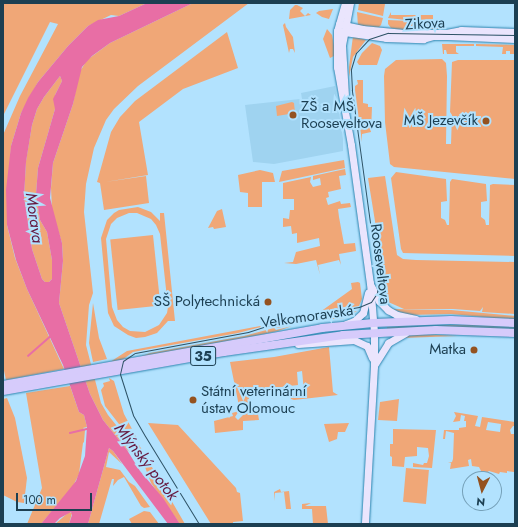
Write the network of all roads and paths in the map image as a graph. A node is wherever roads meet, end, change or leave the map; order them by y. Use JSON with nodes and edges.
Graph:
{"nodes":[{"id":1,"x":345,"y":3,"type":"edge"},
{"id":2,"x":350,"y":3,"type":"edge"},
{"id":3,"x":341,"y":29,"type":"junction"},
{"id":4,"x":515,"y":32,"type":"edge"},
{"id":5,"x":515,"y":39,"type":"edge"},
{"id":6,"x":370,"y":283,"type":"junction"},
{"id":7,"x":424,"y":321,"type":"junction"},
{"id":8,"x":374,"y":323,"type":"junction"},
{"id":9,"x":515,"y":323,"type":"edge"},
{"id":10,"x":336,"y":326,"type":"junction"},
{"id":11,"x":412,"y":331,"type":"junction"},
{"id":12,"x":374,"y":332,"type":"junction"},
{"id":13,"x":515,"y":333,"type":"edge"},
{"id":14,"x":278,"y":344,"type":"junction"},
{"id":15,"x":374,"y":366,"type":"junction"},
{"id":16,"x":107,"y":369,"type":"junction"},
{"id":17,"x":6,"y":387,"type":"edge"},
{"id":18,"x":365,"y":524,"type":"edge"}],
"edges":[{"from":1,"to":3,"type":"street"},
{"from":2,"to":3,"type":"street"},
{"from":3,"to":4,"type":"street","name":"Zikova"},
{"from":3,"to":5,"type":"street","name":"Zikova"},
{"from":3,"to":6,"type":"street","name":"Rooseveltova"},
{"from":6,"to":7,"type":"street"},
{"from":6,"to":8,"type":"street","name":"Rooseveltova"},
{"from":6,"to":10,"type":"street"},
{"from":7,"to":8,"type":"main road","name":"Velkomoravská","number":"35"},
{"from":7,"to":9,"type":"main road","name":"Velkomoravská","number":"35"},
{"from":8,"to":10,"type":"main road","name":"Velkomoravská","number":"35"},
{"from":8,"to":12,"type":"street","name":"Rooseveltova"},
{"from":10,"to":16,"type":"main road","name":"Velkomoravská","number":"35"},
{"from":11,"to":12,"type":"main road","name":"Velkomoravská","number":"35"},
{"from":11,"to":13,"type":"main road","name":"Velkomoravská","number":"35"},
{"from":11,"to":15,"type":"street"},
{"from":12,"to":14,"type":"main road","name":"Velkomoravská","number":"35"},
{"from":12,"to":15,"type":"street","name":"Rooseveltova"},
{"from":14,"to":15,"type":"street"},
{"from":14,"to":16,"type":"main road","name":"Velkomoravská","number":"35"},
{"from":15,"to":18,"type":"street","name":"Rooseveltova"},
{"from":16,"to":17,"type":"main road","number":"35"}]}
